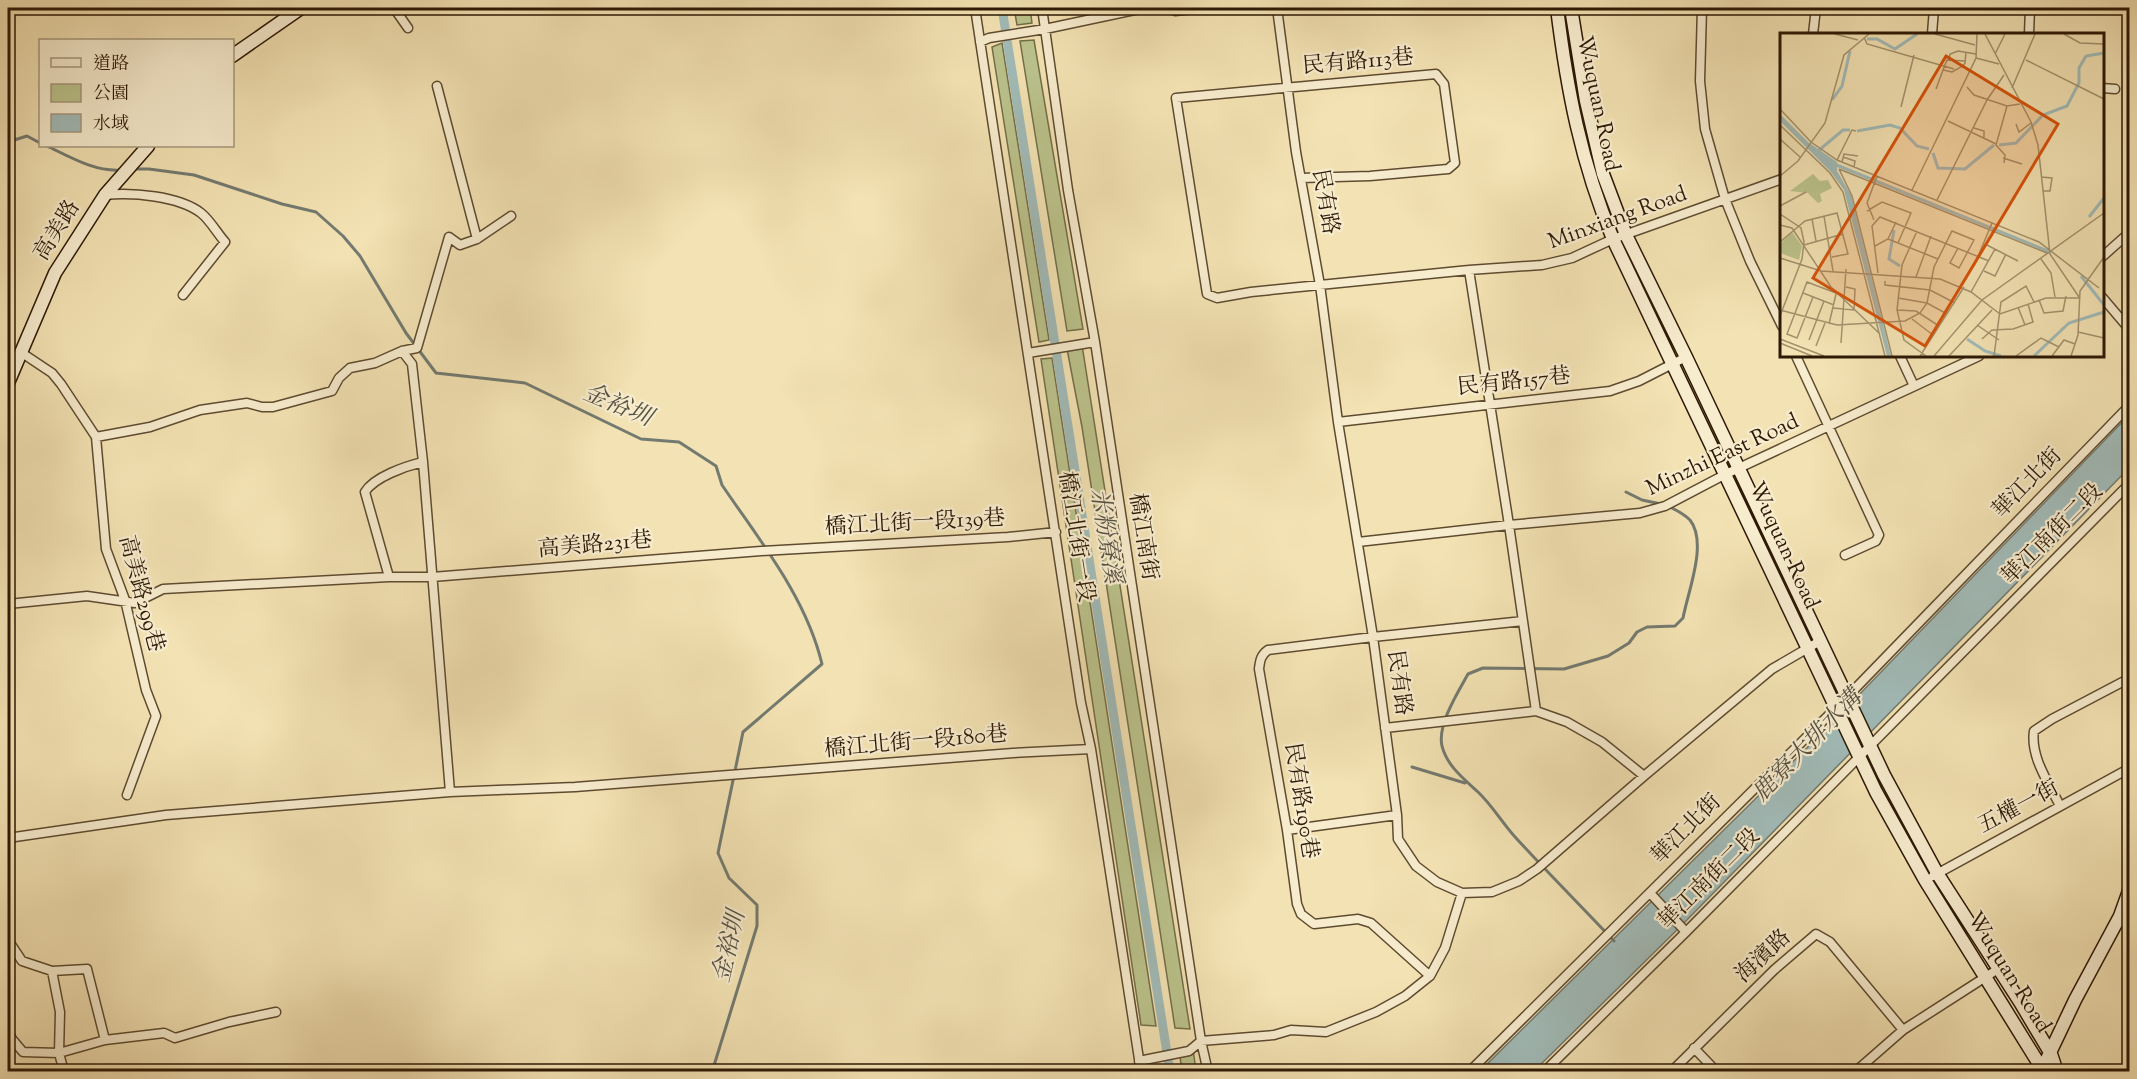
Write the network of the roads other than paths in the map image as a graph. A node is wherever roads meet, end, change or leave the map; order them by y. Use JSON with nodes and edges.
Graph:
{"nodes":[{"id":1,"x":301,"y":8,"type":"edge"},
{"id":2,"x":394,"y":8,"type":"edge"},
{"id":3,"x":975,"y":8,"type":"edge"},
{"id":4,"x":1042,"y":8,"type":"edge"},
{"id":5,"x":1144,"y":8,"type":"edge"},
{"id":6,"x":1168,"y":8,"type":"edge"},
{"id":7,"x":1202,"y":8,"type":"edge"},
{"id":8,"x":1277,"y":8,"type":"edge"},
{"id":9,"x":1557,"y":8,"type":"edge"},
{"id":10,"x":1571,"y":8,"type":"edge"},
{"id":11,"x":1702,"y":8,"type":"edge"},
{"id":12,"x":1816,"y":8,"type":"edge"},
{"id":13,"x":1934,"y":8,"type":"edge"},
{"id":14,"x":2031,"y":8,"type":"edge"},
{"id":15,"x":408,"y":28,"type":"dead end"},
{"id":16,"x":1045,"y":29,"type":"junction"},
{"id":17,"x":1814,"y":33,"type":"edge"},
{"id":18,"x":1932,"y":33,"type":"edge"},
{"id":19,"x":2029,"y":33,"type":"edge"},
{"id":20,"x":980,"y":42,"type":"junction"},
{"id":21,"x":234,"y":55,"type":"edge"},
{"id":22,"x":437,"y":86,"type":"dead end"},
{"id":23,"x":1289,"y":87,"type":"junction"},
{"id":24,"x":2104,"y":88,"type":"edge"},
{"id":25,"x":2115,"y":89,"type":"dead end"},
{"id":26,"x":147,"y":147,"type":"edge"},
{"id":27,"x":1301,"y":178,"type":"junction"},
{"id":28,"x":1780,"y":180,"type":"edge"},
{"id":29,"x":105,"y":195,"type":"junction"},
{"id":30,"x":1725,"y":199,"type":"junction"},
{"id":31,"x":511,"y":216,"type":"dead end"},
{"id":32,"x":2130,"y":232,"type":"edge"},
{"id":33,"x":1620,"y":237,"type":"junction"},
{"id":34,"x":477,"y":239,"type":"junction"},
{"id":35,"x":2104,"y":256,"type":"edge"},
{"id":36,"x":1469,"y":270,"type":"junction"},
{"id":37,"x":1320,"y":285,"type":"junction"},
{"id":38,"x":183,"y":295,"type":"dead end"},
{"id":39,"x":2104,"y":298,"type":"edge"},
{"id":40,"x":1780,"y":322,"type":"edge"},
{"id":41,"x":2130,"y":330,"type":"edge"},
{"id":42,"x":1095,"y":342,"type":"junction"},
{"id":43,"x":402,"y":351,"type":"junction"},
{"id":44,"x":1028,"y":352,"type":"junction"},
{"id":45,"x":22,"y":353,"type":"junction"},
{"id":46,"x":1686,"y":357,"type":"junction"},
{"id":47,"x":1796,"y":357,"type":"edge"},
{"id":48,"x":1900,"y":357,"type":"edge"},
{"id":49,"x":1977,"y":357,"type":"edge"},
{"id":50,"x":1672,"y":365,"type":"junction"},
{"id":51,"x":8,"y":383,"type":"edge"},
{"id":52,"x":1914,"y":386,"type":"junction"},
{"id":53,"x":1490,"y":404,"type":"junction"},
{"id":54,"x":2130,"y":405,"type":"edge"},
{"id":55,"x":1338,"y":422,"type":"junction"},
{"id":56,"x":1829,"y":425,"type":"junction"},
{"id":57,"x":96,"y":437,"type":"junction"},
{"id":58,"x":423,"y":462,"type":"junction"},
{"id":59,"x":1739,"y":468,"type":"junction"},
{"id":60,"x":1726,"y":474,"type":"junction"},
{"id":61,"x":2130,"y":483,"type":"edge"},
{"id":62,"x":1509,"y":525,"type":"junction"},
{"id":63,"x":1056,"y":532,"type":"junction"},
{"id":64,"x":1358,"y":542,"type":"junction"},
{"id":65,"x":761,"y":551,"type":"joint"},
{"id":66,"x":1845,"y":555,"type":"dead end"},
{"id":67,"x":389,"y":577,"type":"junction"},
{"id":68,"x":432,"y":577,"type":"junction"},
{"id":69,"x":125,"y":600,"type":"junction"},
{"id":70,"x":8,"y":604,"type":"edge"},
{"id":71,"x":1523,"y":621,"type":"junction"},
{"id":72,"x":1373,"y":637,"type":"junction"},
{"id":73,"x":1820,"y":641,"type":"junction"},
{"id":74,"x":1808,"y":649,"type":"junction"},
{"id":75,"x":2130,"y":678,"type":"edge"},
{"id":76,"x":1848,"y":700,"type":"junction"},
{"id":77,"x":1836,"y":710,"type":"junction"},
{"id":78,"x":1536,"y":711,"type":"junction"},
{"id":79,"x":1385,"y":728,"type":"junction"},
{"id":80,"x":1868,"y":742,"type":"junction"},
{"id":81,"x":1091,"y":749,"type":"junction"},
{"id":82,"x":1857,"y":753,"type":"junction"},
{"id":83,"x":2130,"y":768,"type":"edge"},
{"id":84,"x":1644,"y":776,"type":"junction"},
{"id":85,"x":450,"y":792,"type":"junction"},
{"id":86,"x":127,"y":795,"type":"dead end"},
{"id":87,"x":2060,"y":806,"type":"junction"},
{"id":88,"x":1397,"y":815,"type":"junction"},
{"id":89,"x":1287,"y":830,"type":"junction"},
{"id":90,"x":8,"y":838,"type":"edge"},
{"id":91,"x":1937,"y":873,"type":"junction"},
{"id":92,"x":1925,"y":880,"type":"junction"},
{"id":93,"x":2130,"y":888,"type":"edge"},
{"id":94,"x":1462,"y":893,"type":"junction"},
{"id":95,"x":1652,"y":895,"type":"junction"},
{"id":96,"x":1684,"y":930,"type":"junction"},
{"id":97,"x":8,"y":940,"type":"edge"},
{"id":98,"x":1998,"y":969,"type":"junction"},
{"id":99,"x":52,"y":971,"type":"junction"},
{"id":100,"x":1430,"y":976,"type":"junction"},
{"id":101,"x":1985,"y":977,"type":"junction"},
{"id":102,"x":276,"y":1012,"type":"dead end"},
{"id":103,"x":1903,"y":1030,"type":"junction"},
{"id":104,"x":9,"y":1038,"type":"edge"},
{"id":105,"x":105,"y":1040,"type":"junction"},
{"id":106,"x":1201,"y":1041,"type":"junction"},
{"id":107,"x":1694,"y":1048,"type":"junction"},
{"id":108,"x":59,"y":1053,"type":"junction"},
{"id":109,"x":2050,"y":1054,"type":"junction"},
{"id":110,"x":1139,"y":1061,"type":"junction"},
{"id":111,"x":2042,"y":1070,"type":"edge"},
{"id":112,"x":64,"y":1071,"type":"edge"},
{"id":113,"x":1141,"y":1071,"type":"edge"},
{"id":114,"x":1208,"y":1071,"type":"edge"},
{"id":115,"x":1469,"y":1071,"type":"edge"},
{"id":116,"x":1544,"y":1071,"type":"edge"},
{"id":117,"x":1671,"y":1071,"type":"edge"},
{"id":118,"x":1717,"y":1071,"type":"edge"},
{"id":119,"x":1855,"y":1071,"type":"edge"},
{"id":120,"x":2057,"y":1071,"type":"edge"}],
"edges":[{"from":1,"to":21,"type":"street"},
{"from":2,"to":15,"type":"street"},
{"from":3,"to":20,"type":"street","name":"橋江北街一段"},
{"from":4,"to":16,"type":"street","name":"橋江南街"},
{"from":5,"to":16,"type":"street"},
{"from":6,"to":7,"type":"street"},
{"from":8,"to":23,"type":"street","name":"民有路"},
{"from":9,"to":33,"type":"street","name":"Wuquan Road"},
{"from":10,"to":33,"type":"street","name":"Wuquan Road"},
{"from":11,"to":30,"type":"street"},
{"from":12,"to":17,"type":"street"},
{"from":13,"to":18,"type":"street"},
{"from":14,"to":19,"type":"street"},
{"from":16,"to":20,"type":"street"},
{"from":16,"to":42,"type":"street","name":"橋江南街"},
{"from":20,"to":44,"type":"street","name":"橋江北街一段"},
{"from":22,"to":34,"type":"street"},
{"from":23,"to":27,"type":"street","name":"民有路"},
{"from":23,"to":27,"type":"street","name":"民有路113巷"},
{"from":23,"to":37,"type":"street","name":"Minxiang Road"},
{"from":24,"to":25,"type":"street"},
{"from":26,"to":29,"type":"street","name":"高美路"},
{"from":27,"to":37,"type":"street","name":"民有路"},
{"from":28,"to":30,"type":"street","name":"Minxiang Road"},
{"from":29,"to":38,"type":"street"},
{"from":29,"to":45,"type":"street","name":"高美路"},
{"from":30,"to":33,"type":"street","name":"Minxiang Road"},
{"from":30,"to":40,"type":"street"},
{"from":31,"to":34,"type":"street"},
{"from":32,"to":35,"type":"street"},
{"from":33,"to":36,"type":"street","name":"Minxiang Road"},
{"from":33,"to":46,"type":"street","name":"Wuquan Road"},
{"from":33,"to":50,"type":"street","name":"Wuquan Road"},
{"from":34,"to":43,"type":"street"},
{"from":36,"to":37,"type":"street","name":"Minxiang Road"},
{"from":36,"to":53,"type":"street"},
{"from":37,"to":55,"type":"street","name":"民有路"},
{"from":39,"to":41,"type":"street"},
{"from":42,"to":44,"type":"street"},
{"from":42,"to":106,"type":"street","name":"橋江南街"},
{"from":43,"to":57,"type":"street"},
{"from":43,"to":58,"type":"street"},
{"from":44,"to":63,"type":"street","name":"橋江北街一段"},
{"from":45,"to":51,"type":"street","name":"高美路"},
{"from":45,"to":57,"type":"street","name":"高美路299巷"},
{"from":46,"to":50,"type":"street","name":"民有路157巷"},
{"from":46,"to":59,"type":"street","name":"Wuquan Road"},
{"from":47,"to":56,"type":"street"},
{"from":48,"to":52,"type":"street"},
{"from":49,"to":52,"type":"street","name":"Minzhi East Road"},
{"from":50,"to":53,"type":"street","name":"民有路157巷"},
{"from":50,"to":60,"type":"street","name":"Wuquan Road"},
{"from":52,"to":56,"type":"street","name":"Minzhi East Road"},
{"from":53,"to":55,"type":"street","name":"民有路157巷"},
{"from":53,"to":62,"type":"street"},
{"from":54,"to":76,"type":"street","name":"華江北街"},
{"from":55,"to":64,"type":"street","name":"民有路"},
{"from":56,"to":59,"type":"street","name":"Minzhi East Road"},
{"from":56,"to":66,"type":"street"},
{"from":57,"to":69,"type":"street","name":"高美路299巷"},
{"from":58,"to":67,"type":"street"},
{"from":58,"to":68,"type":"street"},
{"from":59,"to":60,"type":"street","name":"Minzhi East Road"},
{"from":59,"to":73,"type":"street","name":"Wuquan Road"},
{"from":60,"to":62,"type":"street","name":"Minzhi East Road"},
{"from":60,"to":74,"type":"street","name":"Wuquan Road"},
{"from":61,"to":80,"type":"street","name":"華江南街二段"},
{"from":62,"to":64,"type":"street","name":"Minzhi East Road"},
{"from":62,"to":71,"type":"street"},
{"from":63,"to":65,"type":"street","name":"橋江北街一段139巷"},
{"from":63,"to":81,"type":"street","name":"橋江北街一段"},
{"from":64,"to":72,"type":"street","name":"民有路"},
{"from":65,"to":68,"type":"street","name":"高美路231巷"},
{"from":67,"to":68,"type":"street","name":"高美路231巷"},
{"from":67,"to":69,"type":"street","name":"高美路231巷"},
{"from":68,"to":85,"type":"street"},
{"from":69,"to":70,"type":"street","name":"高美路231巷"},
{"from":69,"to":86,"type":"street","name":"高美路299巷"},
{"from":71,"to":72,"type":"street"},
{"from":71,"to":78,"type":"street"},
{"from":72,"to":79,"type":"street","name":"民有路"},
{"from":72,"to":89,"type":"street","name":"民有路190巷"},
{"from":73,"to":74,"type":"street","name":"民有路"},
{"from":73,"to":76,"type":"street","name":"Wuquan Road"},
{"from":74,"to":77,"type":"street","name":"Wuquan Road"},
{"from":74,"to":84,"type":"street","name":"民有路"},
{"from":75,"to":87,"type":"street"},
{"from":76,"to":77,"type":"street","name":"華江北街"},
{"from":76,"to":80,"type":"street","name":"Wuquan Road"},
{"from":77,"to":82,"type":"street","name":"Wuquan Road"},
{"from":77,"to":95,"type":"street","name":"華江北街"},
{"from":78,"to":79,"type":"street"},
{"from":78,"to":84,"type":"street"},
{"from":79,"to":88,"type":"street","name":"民有路"},
{"from":80,"to":82,"type":"street","name":"華江南街二段"},
{"from":80,"to":91,"type":"street","name":"Wuquan Road"},
{"from":81,"to":85,"type":"street","name":"橋江北街一段180巷"},
{"from":81,"to":110,"type":"street","name":"橋江北街一段"},
{"from":82,"to":92,"type":"street","name":"Wuquan Road"},
{"from":82,"to":96,"type":"street","name":"華江南街二段"},
{"from":83,"to":87,"type":"street","name":"五權一街"},
{"from":84,"to":94,"type":"street","name":"民有路"},
{"from":85,"to":90,"type":"street","name":"橋江北街一段180巷"},
{"from":87,"to":91,"type":"street","name":"五權一街"},
{"from":88,"to":89,"type":"street"},
{"from":88,"to":94,"type":"street","name":"民有路"},
{"from":89,"to":100,"type":"street","name":"民有路190巷"},
{"from":91,"to":92,"type":"street","name":"五權一街"},
{"from":91,"to":98,"type":"street","name":"Wuquan Road"},
{"from":92,"to":101,"type":"street","name":"Wuquan Road"},
{"from":93,"to":109,"type":"street"},
{"from":94,"to":100,"type":"street"},
{"from":95,"to":96,"type":"street"},
{"from":95,"to":115,"type":"street","name":"華江北街"},
{"from":96,"to":116,"type":"street","name":"華江南街二段"},
{"from":97,"to":99,"type":"street"},
{"from":98,"to":101,"type":"street"},
{"from":98,"to":109,"type":"street","name":"Wuquan Road"},
{"from":99,"to":105,"type":"street"},
{"from":99,"to":108,"type":"street"},
{"from":100,"to":106,"type":"street"},
{"from":101,"to":103,"type":"street"},
{"from":101,"to":111,"type":"street","name":"Wuquan Road"},
{"from":102,"to":105,"type":"street"},
{"from":103,"to":107,"type":"street","name":"海濱路"},
{"from":103,"to":119,"type":"street"},
{"from":104,"to":108,"type":"street"},
{"from":105,"to":108,"type":"street"},
{"from":106,"to":110,"type":"street"},
{"from":106,"to":114,"type":"street","name":"橋江南街"},
{"from":107,"to":117,"type":"street","name":"海濱路"},
{"from":107,"to":118,"type":"street"},
{"from":108,"to":112,"type":"street"},
{"from":109,"to":111,"type":"street"},
{"from":109,"to":120,"type":"street","name":"Wuquan Road"},
{"from":110,"to":113,"type":"street","name":"橋江北街一段"}]}
